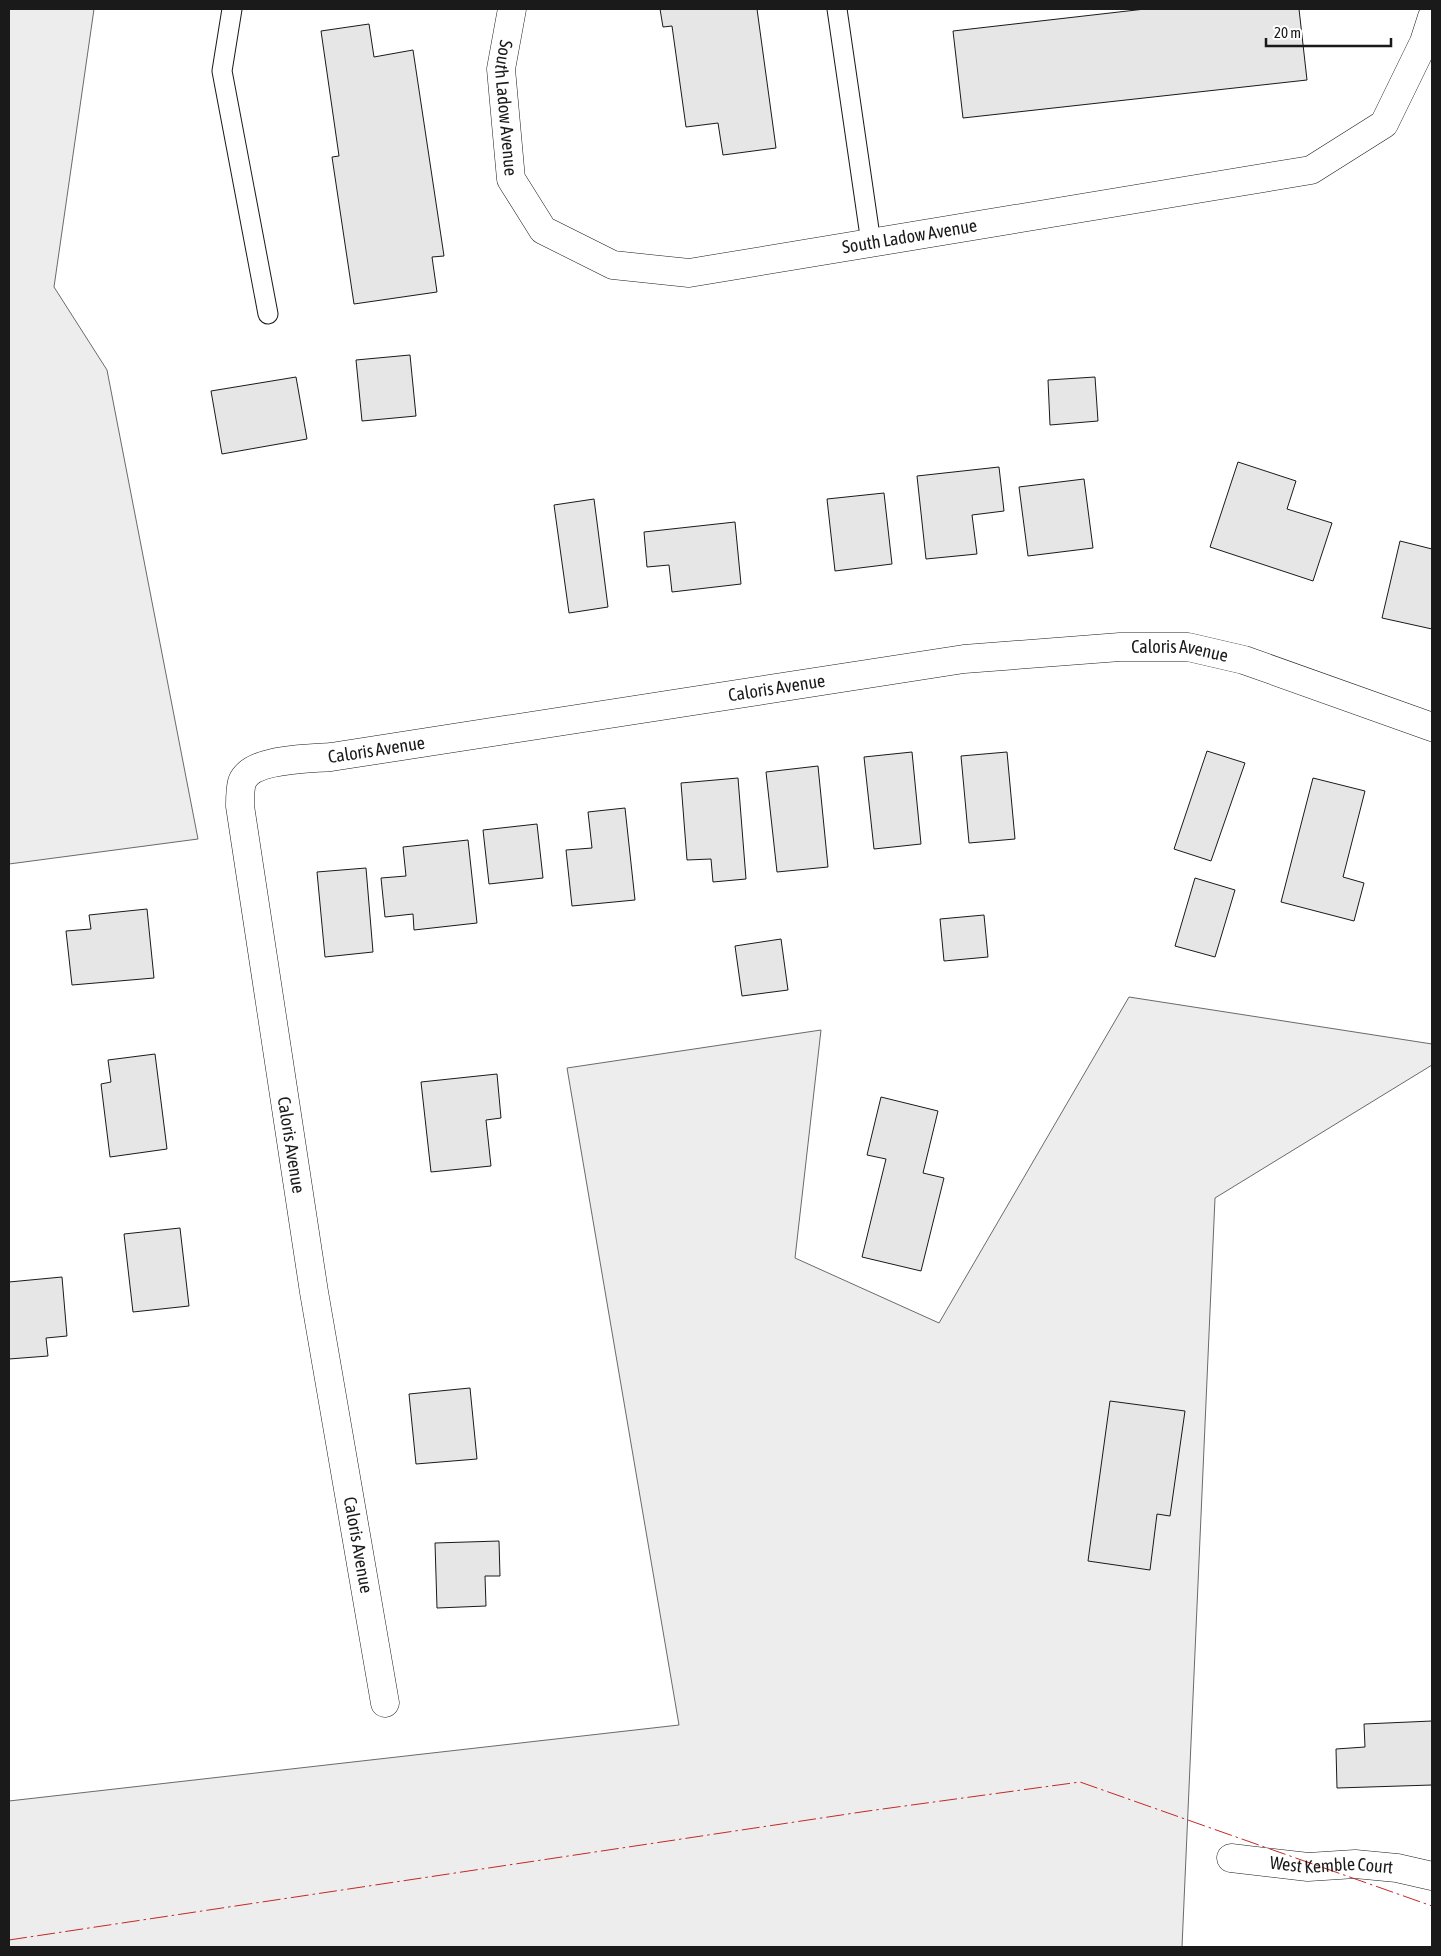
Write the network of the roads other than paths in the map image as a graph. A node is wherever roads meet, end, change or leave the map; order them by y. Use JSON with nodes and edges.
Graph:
{"nodes":[{"id":1,"x":232,"y":9,"type":"edge"},
{"id":2,"x":512,"y":9,"type":"edge"},
{"id":3,"x":838,"y":9,"type":"edge"},
{"id":4,"x":1432,"y":18,"type":"edge"},
{"id":5,"x":871,"y":243,"type":"junction"},
{"id":6,"x":268,"y":314,"type":"dead end"},
{"id":7,"x":1432,"y":727,"type":"edge"},
{"id":8,"x":385,"y":1703,"type":"dead end"},
{"id":9,"x":1231,"y":1858,"type":"dead end"},
{"id":10,"x":1432,"y":1876,"type":"edge"}],
"edges":[{"from":1,"to":6,"type":"lane"},
{"from":2,"to":5,"type":"street","name":"South Ladow Avenue"},
{"from":3,"to":5,"type":"lane"},
{"from":4,"to":5,"type":"street","name":"South Ladow Avenue"},
{"from":7,"to":8,"type":"street","name":"Caloris Avenue"},
{"from":9,"to":10,"type":"street","name":"West Kemble Court"}]}
